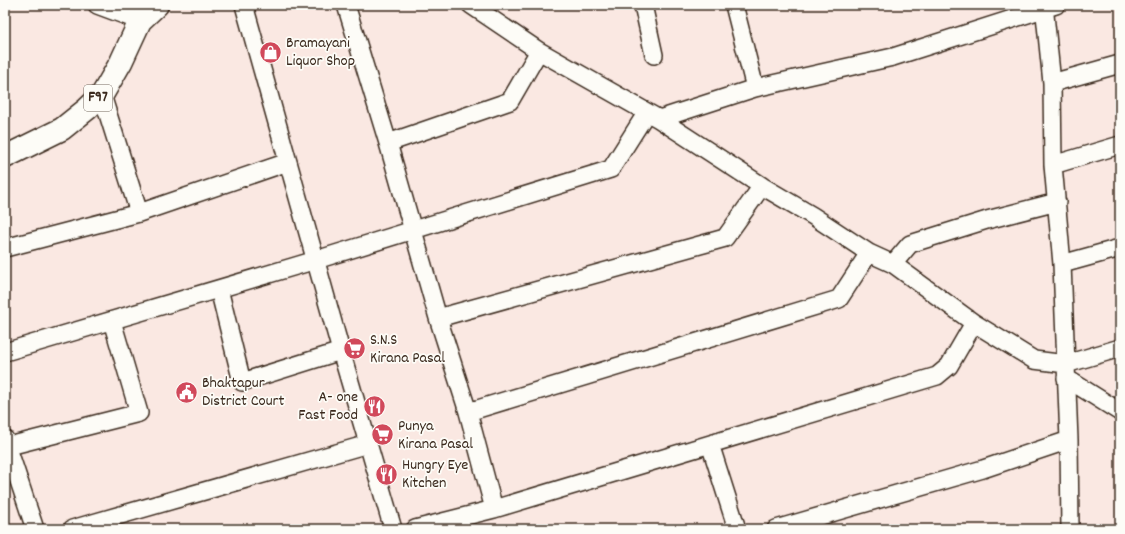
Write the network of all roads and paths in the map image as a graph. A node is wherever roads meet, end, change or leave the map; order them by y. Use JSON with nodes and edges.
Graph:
{"nodes":[{"id":1,"x":97,"y":5,"type":"edge"},
{"id":2,"x":157,"y":5,"type":"edge"},
{"id":3,"x":244,"y":5,"type":"edge"},
{"id":4,"x":346,"y":5,"type":"edge"},
{"id":5,"x":472,"y":5,"type":"edge"},
{"id":6,"x":643,"y":5,"type":"edge"},
{"id":7,"x":734,"y":5,"type":"edge"},
{"id":8,"x":1048,"y":6,"type":"edge"},
{"id":9,"x":140,"y":21,"type":"junction"},
{"id":10,"x":539,"y":51,"type":"junction"},
{"id":11,"x":654,"y":55,"type":"dead end"},
{"id":12,"x":1120,"y":64,"type":"edge"},
{"id":13,"x":1052,"y":83,"type":"junction"},
{"id":14,"x":755,"y":88,"type":"junction"},
{"id":15,"x":102,"y":95,"type":"junction"},
{"id":16,"x":653,"y":116,"type":"junction"},
{"id":17,"x":388,"y":143,"type":"junction"},
{"id":18,"x":1120,"y":145,"type":"edge"},
{"id":19,"x":5,"y":157,"type":"edge"},
{"id":20,"x":288,"y":162,"type":"junction"},
{"id":21,"x":1053,"y":165,"type":"junction"},
{"id":22,"x":762,"y":186,"type":"junction"},
{"id":23,"x":1057,"y":202,"type":"junction"},
{"id":24,"x":139,"y":213,"type":"junction"},
{"id":25,"x":414,"y":230,"type":"junction"},
{"id":26,"x":5,"y":248,"type":"edge"},
{"id":27,"x":1120,"y":248,"type":"edge"},
{"id":28,"x":869,"y":253,"type":"junction"},
{"id":29,"x":316,"y":260,"type":"junction"},
{"id":30,"x":893,"y":264,"type":"junction"},
{"id":31,"x":1062,"y":264,"type":"junction"},
{"id":32,"x":218,"y":289,"type":"junction"},
{"id":33,"x":438,"y":318,"type":"junction"},
{"id":34,"x":112,"y":320,"type":"junction"},
{"id":35,"x":974,"y":323,"type":"junction"},
{"id":36,"x":1120,"y":348,"type":"edge"},
{"id":37,"x":341,"y":351,"type":"junction"},
{"id":38,"x":5,"y":352,"type":"edge"},
{"id":39,"x":1066,"y":371,"type":"junction"},
{"id":40,"x":468,"y":412,"type":"junction"},
{"id":41,"x":1120,"y":412,"type":"edge"},
{"id":42,"x":1069,"y":440,"type":"junction"},
{"id":43,"x":6,"y":444,"type":"edge"},
{"id":44,"x":368,"y":444,"type":"junction"},
{"id":45,"x":710,"y":444,"type":"junction"},
{"id":46,"x":494,"y":509,"type":"junction"},
{"id":47,"x":35,"y":529,"type":"edge"},
{"id":48,"x":72,"y":529,"type":"edge"},
{"id":49,"x":393,"y":529,"type":"edge"},
{"id":50,"x":415,"y":529,"type":"edge"},
{"id":51,"x":737,"y":529,"type":"edge"},
{"id":52,"x":776,"y":529,"type":"edge"},
{"id":53,"x":1070,"y":529,"type":"edge"}],
"edges":[{"from":1,"to":9,"type":"street"},
{"from":2,"to":9,"type":"main road","number":"F97"},
{"from":3,"to":20,"type":"street"},
{"from":4,"to":17,"type":"street"},
{"from":5,"to":10,"type":"street"},
{"from":6,"to":11,"type":"street"},
{"from":7,"to":14,"type":"street"},
{"from":8,"to":13,"type":"street"},
{"from":8,"to":14,"type":"street"},
{"from":9,"to":15,"type":"main road","number":"F97"},
{"from":10,"to":16,"type":"street"},
{"from":10,"to":17,"type":"street"},
{"from":12,"to":13,"type":"street"},
{"from":13,"to":21,"type":"street"},
{"from":14,"to":16,"type":"street"},
{"from":15,"to":19,"type":"main road","number":"F97"},
{"from":15,"to":24,"type":"street"},
{"from":16,"to":22,"type":"street"},
{"from":16,"to":25,"type":"street"},
{"from":17,"to":25,"type":"street"},
{"from":18,"to":21,"type":"street"},
{"from":20,"to":24,"type":"street"},
{"from":20,"to":29,"type":"street"},
{"from":21,"to":23,"type":"street"},
{"from":22,"to":28,"type":"street"},
{"from":22,"to":33,"type":"street"},
{"from":23,"to":30,"type":"street"},
{"from":23,"to":31,"type":"street"},
{"from":24,"to":26,"type":"street"},
{"from":25,"to":29,"type":"street"},
{"from":25,"to":33,"type":"street"},
{"from":27,"to":31,"type":"street"},
{"from":28,"to":30,"type":"street"},
{"from":28,"to":40,"type":"street"},
{"from":29,"to":32,"type":"street"},
{"from":29,"to":37,"type":"street"},
{"from":30,"to":35,"type":"street"},
{"from":31,"to":39,"type":"street"},
{"from":32,"to":34,"type":"street"},
{"from":32,"to":37,"type":"street"},
{"from":33,"to":40,"type":"street"},
{"from":34,"to":38,"type":"street"},
{"from":34,"to":43,"type":"street"},
{"from":35,"to":39,"type":"street"},
{"from":35,"to":45,"type":"street"},
{"from":36,"to":39,"type":"street"},
{"from":37,"to":44,"type":"street"},
{"from":39,"to":41,"type":"street"},
{"from":39,"to":42,"type":"street"},
{"from":40,"to":46,"type":"street"},
{"from":42,"to":52,"type":"street"},
{"from":42,"to":53,"type":"street"},
{"from":43,"to":47,"type":"street"},
{"from":44,"to":48,"type":"street"},
{"from":44,"to":49,"type":"street"},
{"from":45,"to":46,"type":"street"},
{"from":45,"to":51,"type":"street"},
{"from":46,"to":50,"type":"street"}]}
